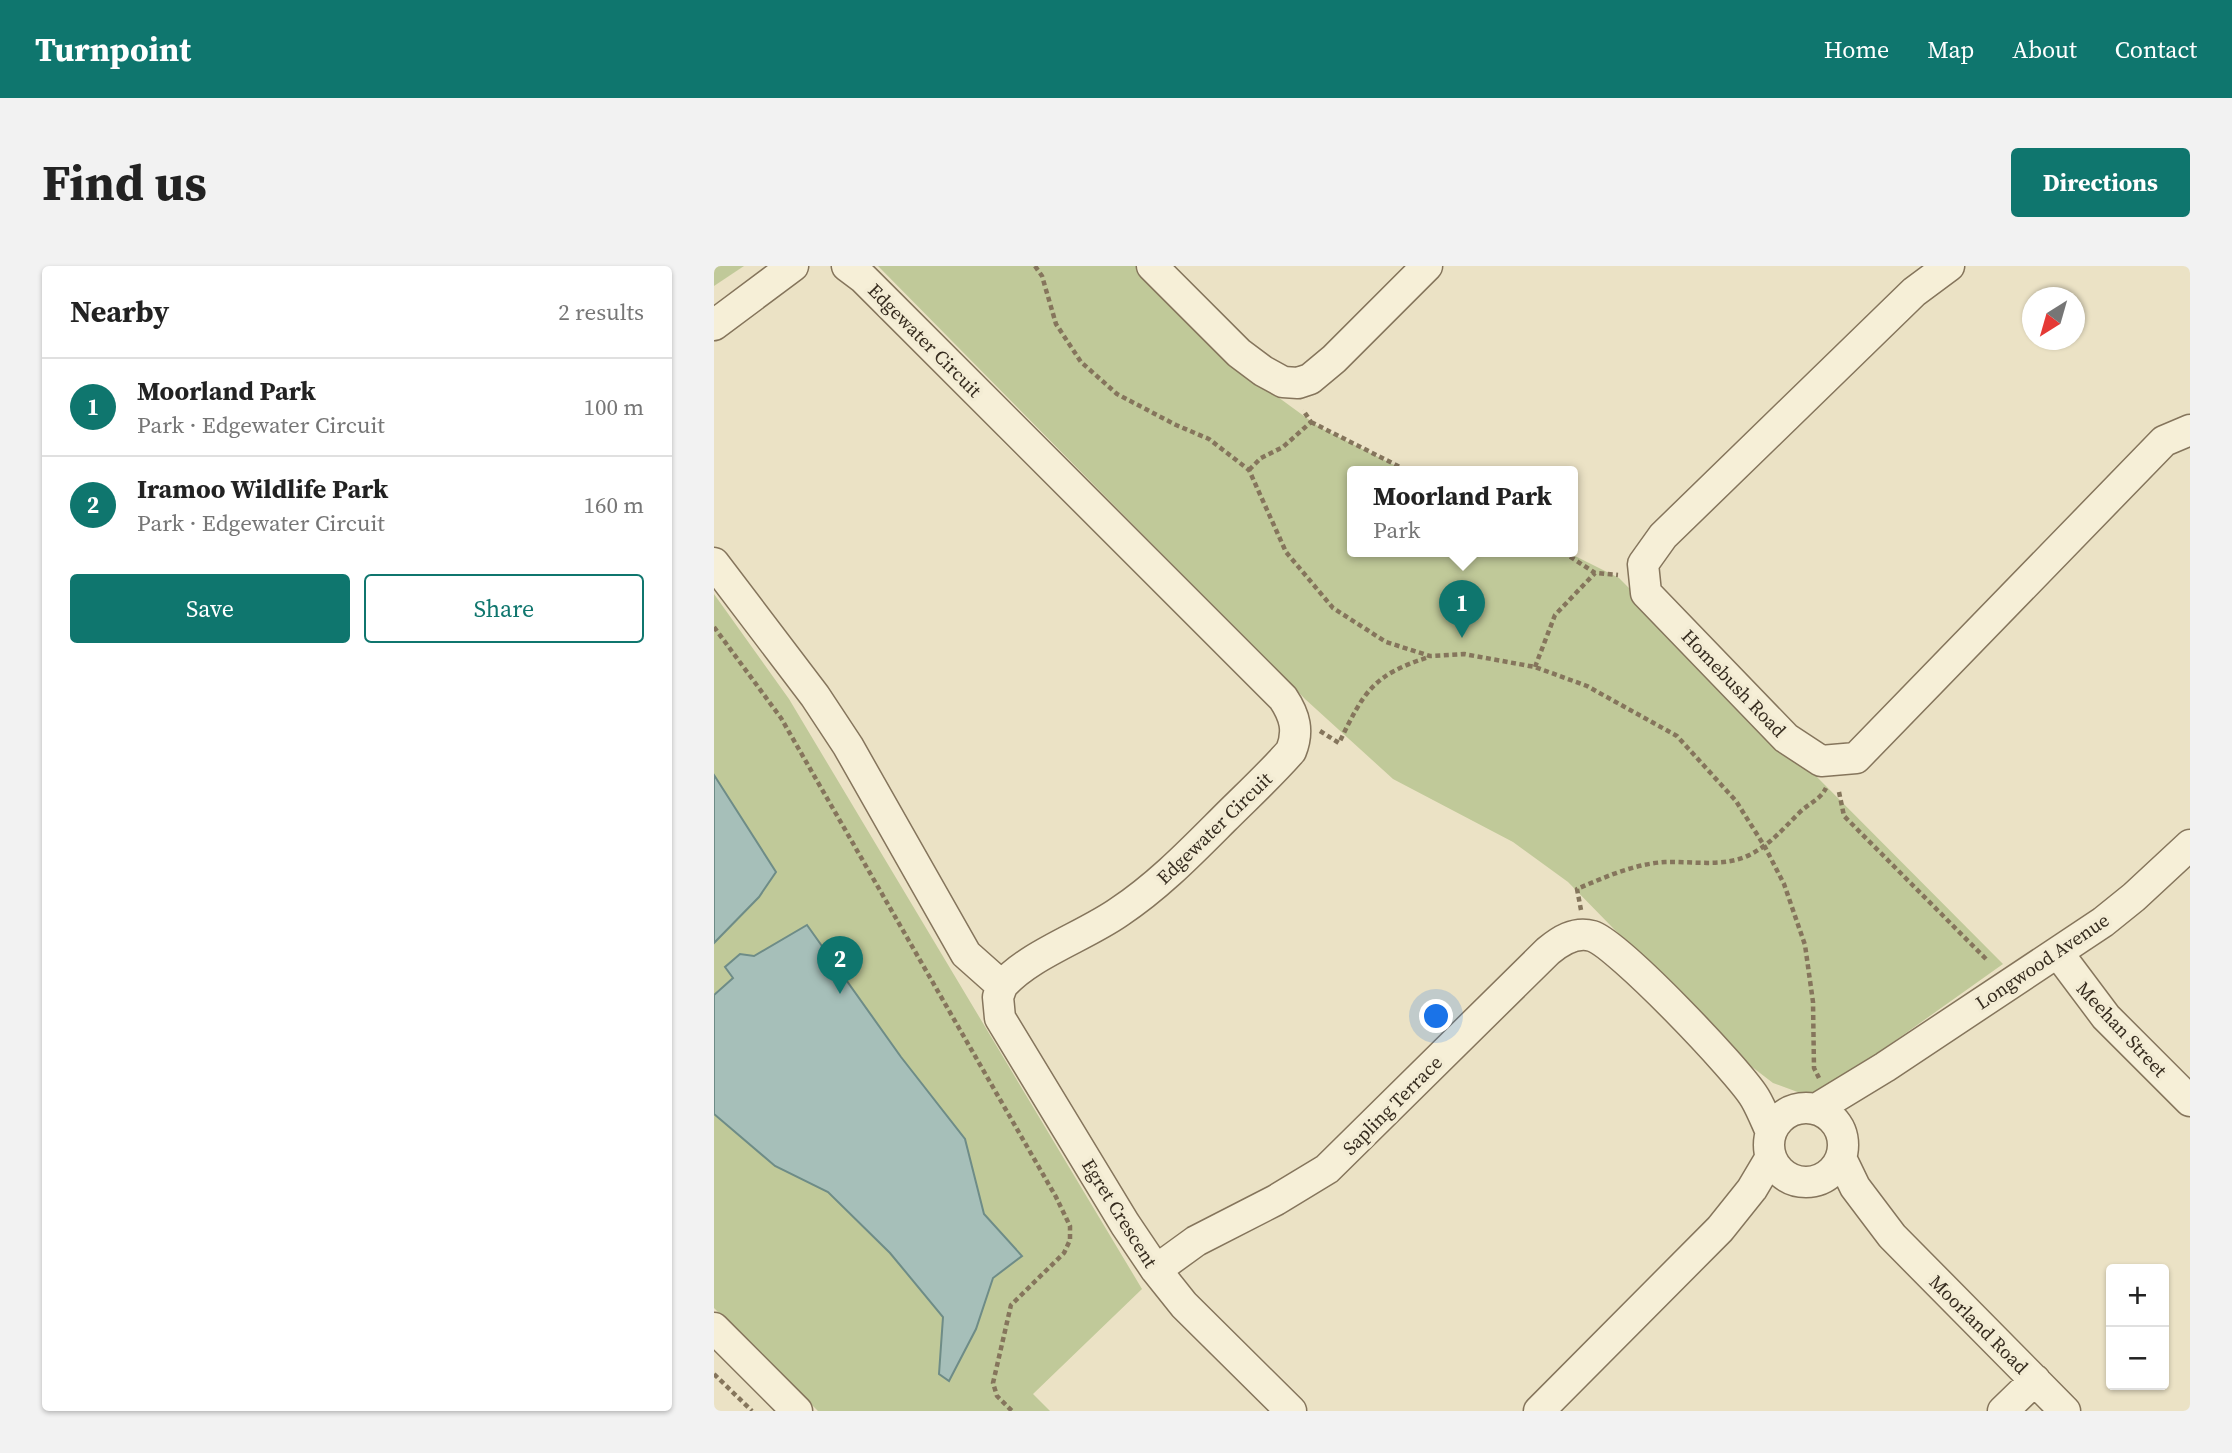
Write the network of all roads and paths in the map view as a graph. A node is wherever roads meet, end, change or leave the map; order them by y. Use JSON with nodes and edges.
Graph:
{"nodes":[{"id":1,"x":793,"y":266,"type":"edge"},
{"id":2,"x":847,"y":266,"type":"edge"},
{"id":3,"x":1035,"y":266,"type":"edge"},
{"id":4,"x":1152,"y":266,"type":"edge"},
{"id":5,"x":1427,"y":266,"type":"edge"},
{"id":6,"x":1932,"y":266,"type":"edge"},
{"id":7,"x":1949,"y":266,"type":"edge"},
{"id":8,"x":1914,"y":292,"type":"junction"},
{"id":9,"x":714,"y":325,"type":"edge"},
{"id":10,"x":1300,"y":407,"type":"dead end"},
{"id":11,"x":1311,"y":422,"type":"junction"},
{"id":12,"x":2190,"y":430,"type":"edge"},
{"id":13,"x":1397,"y":466,"type":"edge"},
{"id":14,"x":1249,"y":470,"type":"junction"},
{"id":15,"x":1571,"y":557,"type":"edge"},
{"id":16,"x":714,"y":563,"type":"edge"},
{"id":17,"x":1595,"y":573,"type":"junction"},
{"id":18,"x":1627,"y":576,"type":"dead end"},
{"id":19,"x":714,"y":627,"type":"edge"},
{"id":20,"x":1430,"y":656,"type":"junction"},
{"id":21,"x":1535,"y":667,"type":"junction"},
{"id":22,"x":1317,"y":729,"type":"dead end"},
{"id":23,"x":1842,"y":759,"type":"junction"},
{"id":24,"x":1839,"y":792,"type":"dead end"},
{"id":25,"x":2190,"y":845,"type":"edge"},
{"id":26,"x":1765,"y":846,"type":"junction"},
{"id":27,"x":1581,"y":914,"type":"dead end"},
{"id":28,"x":2058,"y":953,"type":"junction"},
{"id":29,"x":1986,"y":958,"type":"dead end"},
{"id":30,"x":1002,"y":986,"type":"junction"},
{"id":31,"x":1731,"y":1066,"type":"junction"},
{"id":32,"x":1885,"y":1067,"type":"junction"},
{"id":33,"x":2190,"y":1101,"type":"edge"},
{"id":34,"x":1817,"y":1105,"type":"junction"},
{"id":35,"x":1771,"y":1144,"type":"junction"},
{"id":36,"x":1841,"y":1145,"type":"junction"},
{"id":37,"x":1804,"y":1181,"type":"junction"},
{"id":38,"x":1720,"y":1229,"type":"junction"},
{"id":39,"x":1892,"y":1236,"type":"junction"},
{"id":40,"x":1156,"y":1270,"type":"junction"},
{"id":41,"x":714,"y":1328,"type":"edge"},
{"id":42,"x":714,"y":1374,"type":"edge"},
{"id":43,"x":2035,"y":1380,"type":"junction"},
{"id":44,"x":752,"y":1411,"type":"edge"},
{"id":45,"x":797,"y":1411,"type":"edge"},
{"id":46,"x":1012,"y":1411,"type":"edge"},
{"id":47,"x":1291,"y":1411,"type":"edge"},
{"id":48,"x":1539,"y":1411,"type":"edge"},
{"id":49,"x":2004,"y":1411,"type":"edge"},
{"id":50,"x":2065,"y":1411,"type":"edge"}],
"edges":[{"from":1,"to":9,"type":"street"},
{"from":2,"to":30,"type":"street","name":"Edgewater Circuit"},
{"from":3,"to":14,"type":"path"},
{"from":4,"to":5,"type":"street"},
{"from":6,"to":8,"type":"street","name":"Homebush Road"},
{"from":7,"to":8,"type":"street","name":"Homebush Road"},
{"from":8,"to":23,"type":"street","name":"Homebush Road"},
{"from":10,"to":11,"type":"path"},
{"from":11,"to":13,"type":"path"},
{"from":11,"to":14,"type":"path"},
{"from":12,"to":23,"type":"street"},
{"from":14,"to":20,"type":"path"},
{"from":15,"to":17,"type":"path"},
{"from":16,"to":30,"type":"street"},
{"from":17,"to":18,"type":"path"},
{"from":17,"to":21,"type":"path"},
{"from":19,"to":46,"type":"path"},
{"from":20,"to":21,"type":"path"},
{"from":20,"to":22,"type":"path"},
{"from":21,"to":26,"type":"path"},
{"from":23,"to":26,"type":"path"},
{"from":24,"to":29,"type":"path"},
{"from":25,"to":28,"type":"street","name":"Longwood Avenue"},
{"from":26,"to":27,"type":"path"},
{"from":26,"to":34,"type":"path"},
{"from":28,"to":32,"type":"street","name":"Longwood Avenue"},
{"from":28,"to":33,"type":"street","name":"Meehan Street"},
{"from":30,"to":40,"type":"street","name":"Egret Crescent"},
{"from":31,"to":34,"type":"street","name":"Sapling Terrace"},
{"from":31,"to":35,"type":"street","name":"Sapling Terrace"},
{"from":31,"to":40,"type":"street","name":"Sapling Terrace"},
{"from":32,"to":34,"type":"street","name":"Longwood Avenue"},
{"from":32,"to":36,"type":"street","name":"Longwood Avenue"},
{"from":34,"to":35,"type":"street"},
{"from":34,"to":36,"type":"street"},
{"from":35,"to":37,"type":"street"},
{"from":35,"to":38,"type":"street"},
{"from":36,"to":37,"type":"street"},
{"from":36,"to":39,"type":"street","name":"Moorland Road"},
{"from":37,"to":38,"type":"street"},
{"from":37,"to":39,"type":"street","name":"Moorland Road"},
{"from":38,"to":48,"type":"street"},
{"from":39,"to":43,"type":"street","name":"Moorland Road"},
{"from":40,"to":47,"type":"street","name":"Egret Crescent"},
{"from":41,"to":45,"type":"street"},
{"from":42,"to":44,"type":"path"},
{"from":43,"to":49,"type":"street"},
{"from":43,"to":50,"type":"street","name":"Moorland Road"}]}
